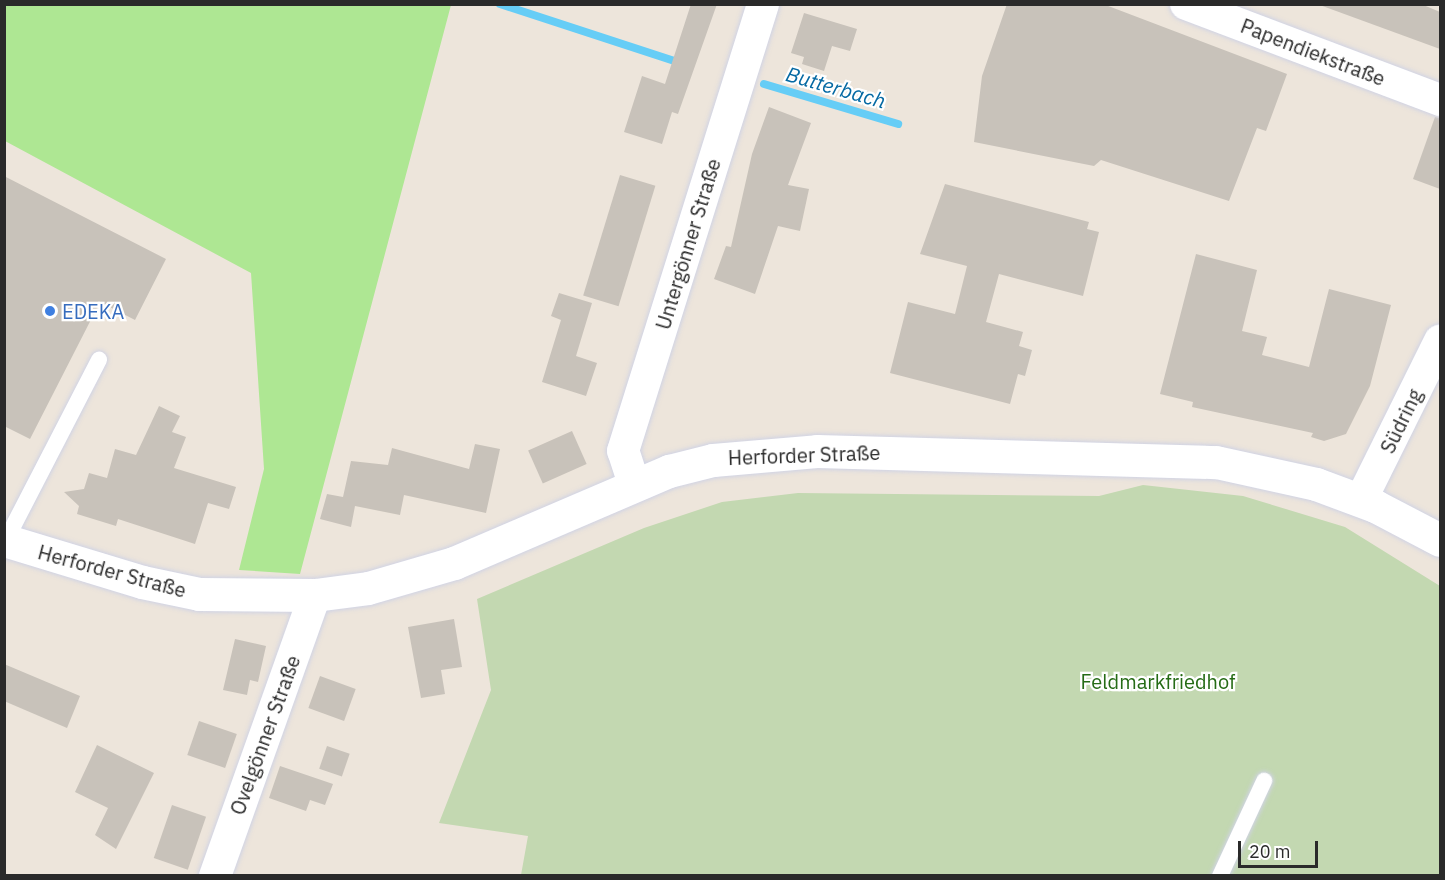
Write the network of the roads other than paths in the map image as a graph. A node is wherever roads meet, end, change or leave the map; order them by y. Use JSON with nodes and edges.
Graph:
{"nodes":[{"id":1,"x":763,"y":4,"type":"edge"},
{"id":2,"x":1186,"y":4,"type":"edge"},
{"id":3,"x":1440,"y":100,"type":"edge"},
{"id":4,"x":1440,"y":341,"type":"edge"},
{"id":5,"x":99,"y":360,"type":"dead end"},
{"id":6,"x":634,"y":484,"type":"junction"},
{"id":7,"x":1361,"y":500,"type":"junction"},
{"id":8,"x":5,"y":540,"type":"edge"},
{"id":9,"x":1440,"y":540,"type":"edge"},
{"id":10,"x":315,"y":595,"type":"junction"},
{"id":11,"x":1264,"y":781,"type":"dead end"},
{"id":12,"x":215,"y":876,"type":"edge"},
{"id":13,"x":1220,"y":876,"type":"edge"}],
"edges":[{"from":1,"to":6,"type":"street","name":"Untergönner Straße"},
{"from":2,"to":3,"type":"street","name":"Papendiekstraße"},
{"from":4,"to":7,"type":"street","name":"Südring"},
{"from":5,"to":8,"type":"lane"},
{"from":6,"to":7,"type":"main road","name":"Herforder Straße"},
{"from":6,"to":10,"type":"main road","name":"Herforder Straße"},
{"from":7,"to":9,"type":"main road","name":"Herforder Straße"},
{"from":8,"to":10,"type":"main road","name":"Herforder Straße"},
{"from":10,"to":12,"type":"street","name":"Ovelgönner Straße"},
{"from":11,"to":13,"type":"lane"}]}
